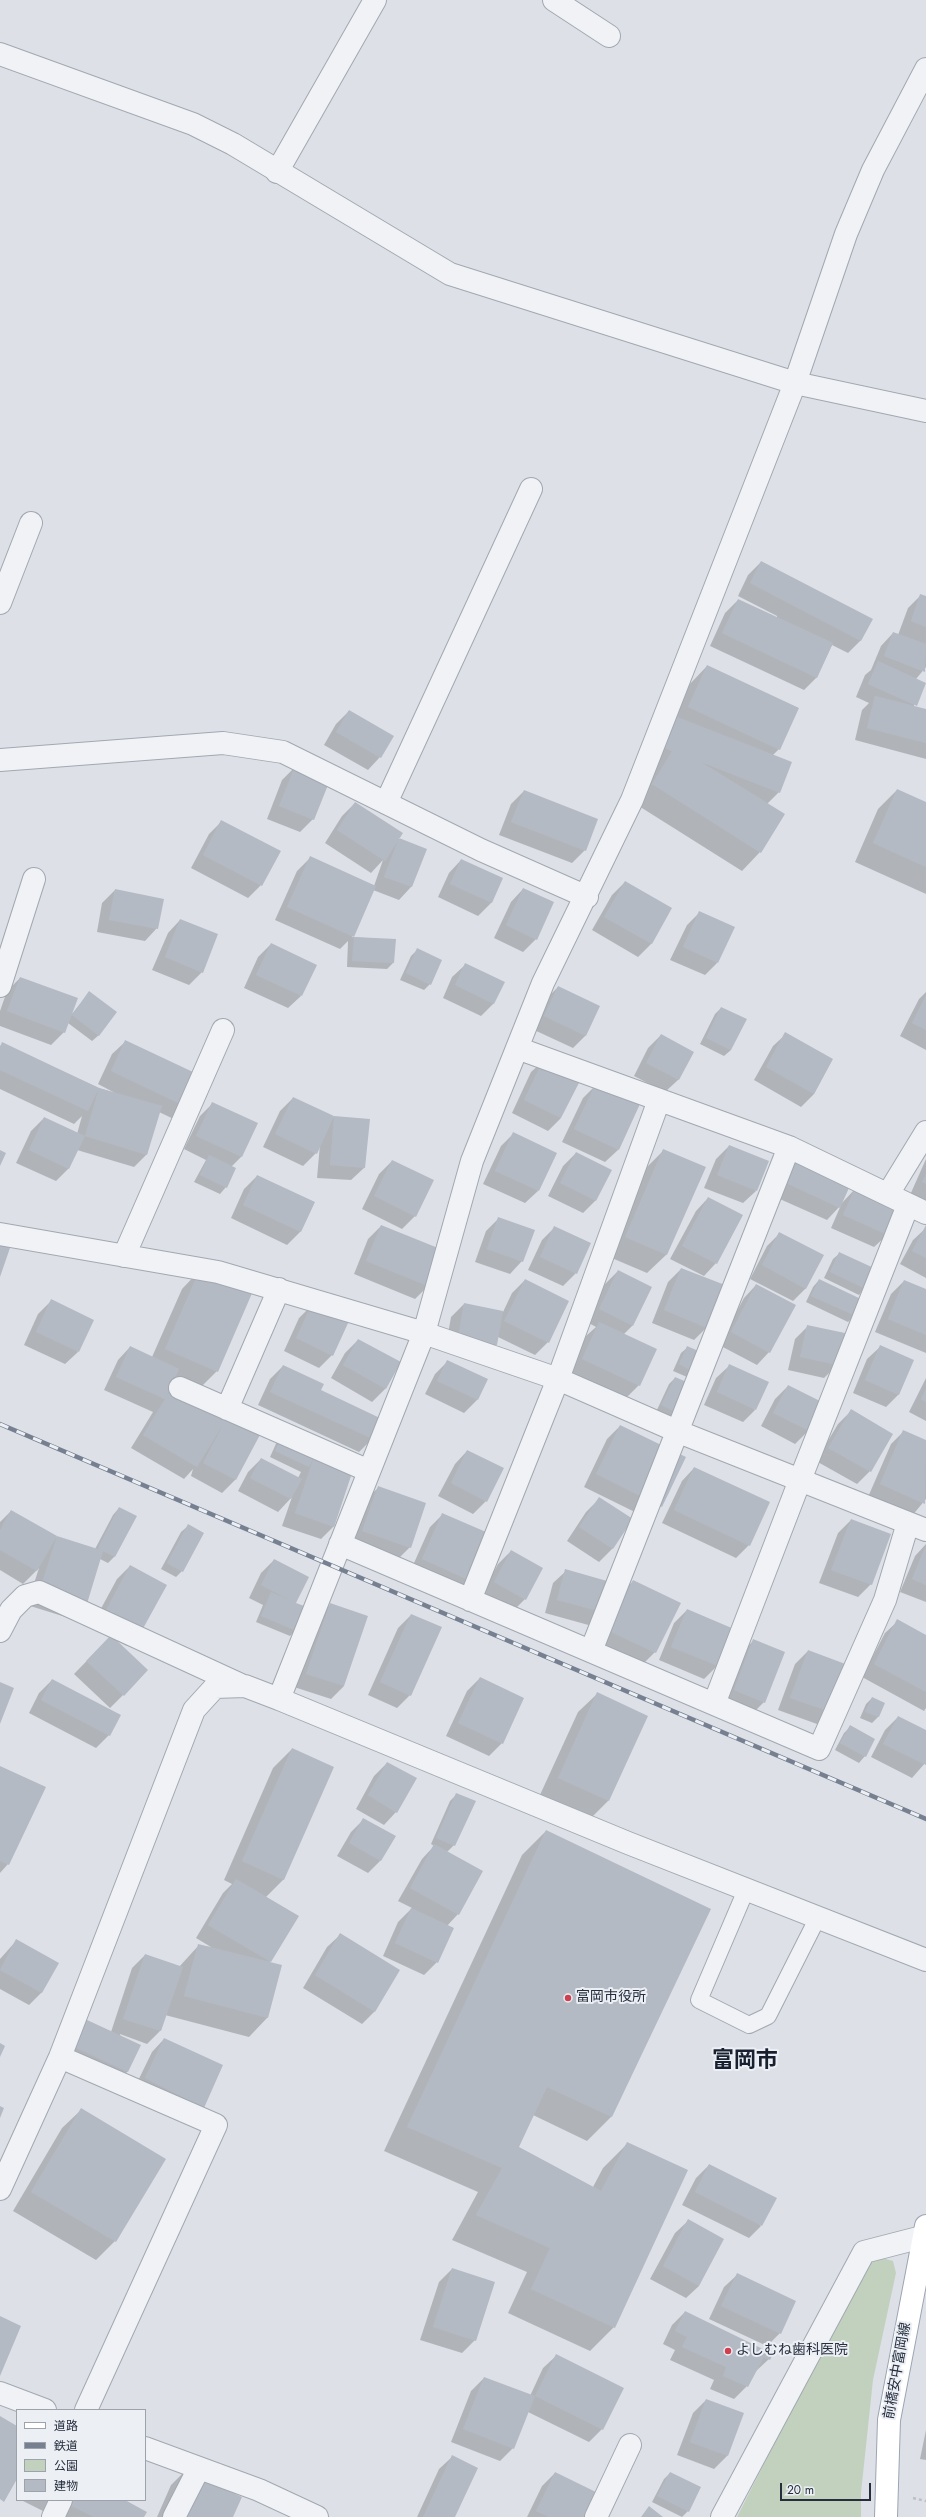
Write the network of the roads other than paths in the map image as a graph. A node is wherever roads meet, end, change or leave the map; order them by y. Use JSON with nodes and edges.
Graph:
{"nodes":[{"id":1,"x":375,"y":0,"type":"edge"},
{"id":2,"x":554,"y":0,"type":"edge"},
{"id":3,"x":609,"y":36,"type":"dead end"},
{"id":4,"x":0,"y":54,"type":"edge"},
{"id":5,"x":926,"y":69,"type":"edge"},
{"id":6,"x":276,"y":172,"type":"junction"},
{"id":7,"x":795,"y":383,"type":"junction"},
{"id":8,"x":926,"y":411,"type":"edge"},
{"id":9,"x":531,"y":489,"type":"dead end"},
{"id":10,"x":31,"y":523,"type":"dead end"},
{"id":11,"x":0,"y":603,"type":"edge"},
{"id":12,"x":0,"y":760,"type":"edge"},
{"id":13,"x":386,"y":803,"type":"junction"},
{"id":14,"x":34,"y":879,"type":"dead end"},
{"id":15,"x":586,"y":897,"type":"junction"},
{"id":16,"x":0,"y":986,"type":"edge"},
{"id":17,"x":223,"y":1030,"type":"dead end"},
{"id":18,"x":517,"y":1048,"type":"junction"},
{"id":19,"x":659,"y":1100,"type":"junction"},
{"id":20,"x":926,"y":1132,"type":"edge"},
{"id":21,"x":789,"y":1147,"type":"junction"},
{"id":22,"x":888,"y":1194,"type":"junction"},
{"id":23,"x":917,"y":1209,"type":"edge"},
{"id":24,"x":0,"y":1234,"type":"edge"},
{"id":25,"x":124,"y":1256,"type":"junction"},
{"id":26,"x":279,"y":1290,"type":"junction"},
{"id":27,"x":424,"y":1332,"type":"junction"},
{"id":28,"x":558,"y":1379,"type":"junction"},
{"id":29,"x":180,"y":1388,"type":"dead end"},
{"id":30,"x":227,"y":1409,"type":"junction"},
{"id":31,"x":679,"y":1432,"type":"junction"},
{"id":32,"x":369,"y":1471,"type":"junction"},
{"id":33,"x":800,"y":1480,"type":"junction"},
{"id":34,"x":921,"y":1528,"type":"edge"},
{"id":35,"x":340,"y":1544,"type":"junction"},
{"id":36,"x":470,"y":1600,"type":"junction"},
{"id":37,"x":0,"y":1631,"type":"edge"},
{"id":38,"x":591,"y":1651,"type":"junction"},
{"id":39,"x":245,"y":1686,"type":"junction"},
{"id":40,"x":278,"y":1699,"type":"junction"},
{"id":41,"x":714,"y":1704,"type":"junction"},
{"id":42,"x":746,"y":1890,"type":"junction"},
{"id":43,"x":818,"y":1917,"type":"junction"},
{"id":44,"x":926,"y":1960,"type":"edge"},
{"id":45,"x":60,"y":2057,"type":"junction"},
{"id":46,"x":0,"y":2189,"type":"edge"},
{"id":47,"x":924,"y":2232,"type":"edge"},
{"id":48,"x":0,"y":2393,"type":"edge"},
{"id":49,"x":42,"y":2409,"type":"edge"},
{"id":50,"x":86,"y":2409,"type":"edge"},
{"id":51,"x":630,"y":2445,"type":"dead end"},
{"id":52,"x":146,"y":2448,"type":"edge"},
{"id":53,"x":199,"y":2468,"type":"junction"},
{"id":54,"x":61,"y":2501,"type":"edge"},
{"id":55,"x":53,"y":2517,"type":"edge"},
{"id":56,"x":174,"y":2517,"type":"edge"},
{"id":57,"x":317,"y":2517,"type":"edge"},
{"id":58,"x":596,"y":2517,"type":"edge"},
{"id":59,"x":722,"y":2517,"type":"edge"},
{"id":60,"x":886,"y":2517,"type":"edge"}],
"edges":[{"from":1,"to":6,"type":"street"},
{"from":2,"to":3,"type":"street"},
{"from":4,"to":6,"type":"street"},
{"from":5,"to":7,"type":"street"},
{"from":6,"to":7,"type":"street"},
{"from":7,"to":8,"type":"street"},
{"from":7,"to":15,"type":"street"},
{"from":9,"to":13,"type":"street"},
{"from":10,"to":11,"type":"street"},
{"from":12,"to":13,"type":"street"},
{"from":13,"to":15,"type":"street"},
{"from":14,"to":16,"type":"street"},
{"from":15,"to":18,"type":"street"},
{"from":17,"to":25,"type":"street"},
{"from":18,"to":19,"type":"street"},
{"from":18,"to":27,"type":"street"},
{"from":19,"to":21,"type":"street"},
{"from":19,"to":28,"type":"street"},
{"from":20,"to":22,"type":"street"},
{"from":21,"to":22,"type":"street"},
{"from":21,"to":31,"type":"street"},
{"from":22,"to":23,"type":"street"},
{"from":23,"to":33,"type":"street"},
{"from":24,"to":25,"type":"street"},
{"from":25,"to":26,"type":"street"},
{"from":26,"to":27,"type":"street"},
{"from":26,"to":30,"type":"street"},
{"from":27,"to":28,"type":"street"},
{"from":27,"to":32,"type":"street"},
{"from":28,"to":31,"type":"street"},
{"from":28,"to":36,"type":"street"},
{"from":29,"to":30,"type":"street"},
{"from":30,"to":32,"type":"street"},
{"from":31,"to":33,"type":"street"},
{"from":31,"to":38,"type":"street"},
{"from":32,"to":35,"type":"street"},
{"from":33,"to":34,"type":"street"},
{"from":33,"to":41,"type":"street"},
{"from":34,"to":41,"type":"street"},
{"from":35,"to":36,"type":"street"},
{"from":35,"to":40,"type":"street"},
{"from":36,"to":38,"type":"street"},
{"from":37,"to":39,"type":"street"},
{"from":38,"to":41,"type":"street"},
{"from":39,"to":40,"type":"street"},
{"from":39,"to":45,"type":"street"},
{"from":40,"to":42,"type":"street"},
{"from":42,"to":43,"type":"street"},
{"from":42,"to":43,"type":"lane"},
{"from":43,"to":44,"type":"street"},
{"from":45,"to":46,"type":"street"},
{"from":45,"to":50,"type":"street"},
{"from":47,"to":59,"type":"street"},
{"from":47,"to":60,"type":"main road","name":"前橋安中富岡線"},
{"from":48,"to":49,"type":"street"},
{"from":51,"to":58,"type":"street"},
{"from":52,"to":53,"type":"street"},
{"from":53,"to":56,"type":"street"},
{"from":53,"to":57,"type":"street"},
{"from":54,"to":55,"type":"street"}]}
